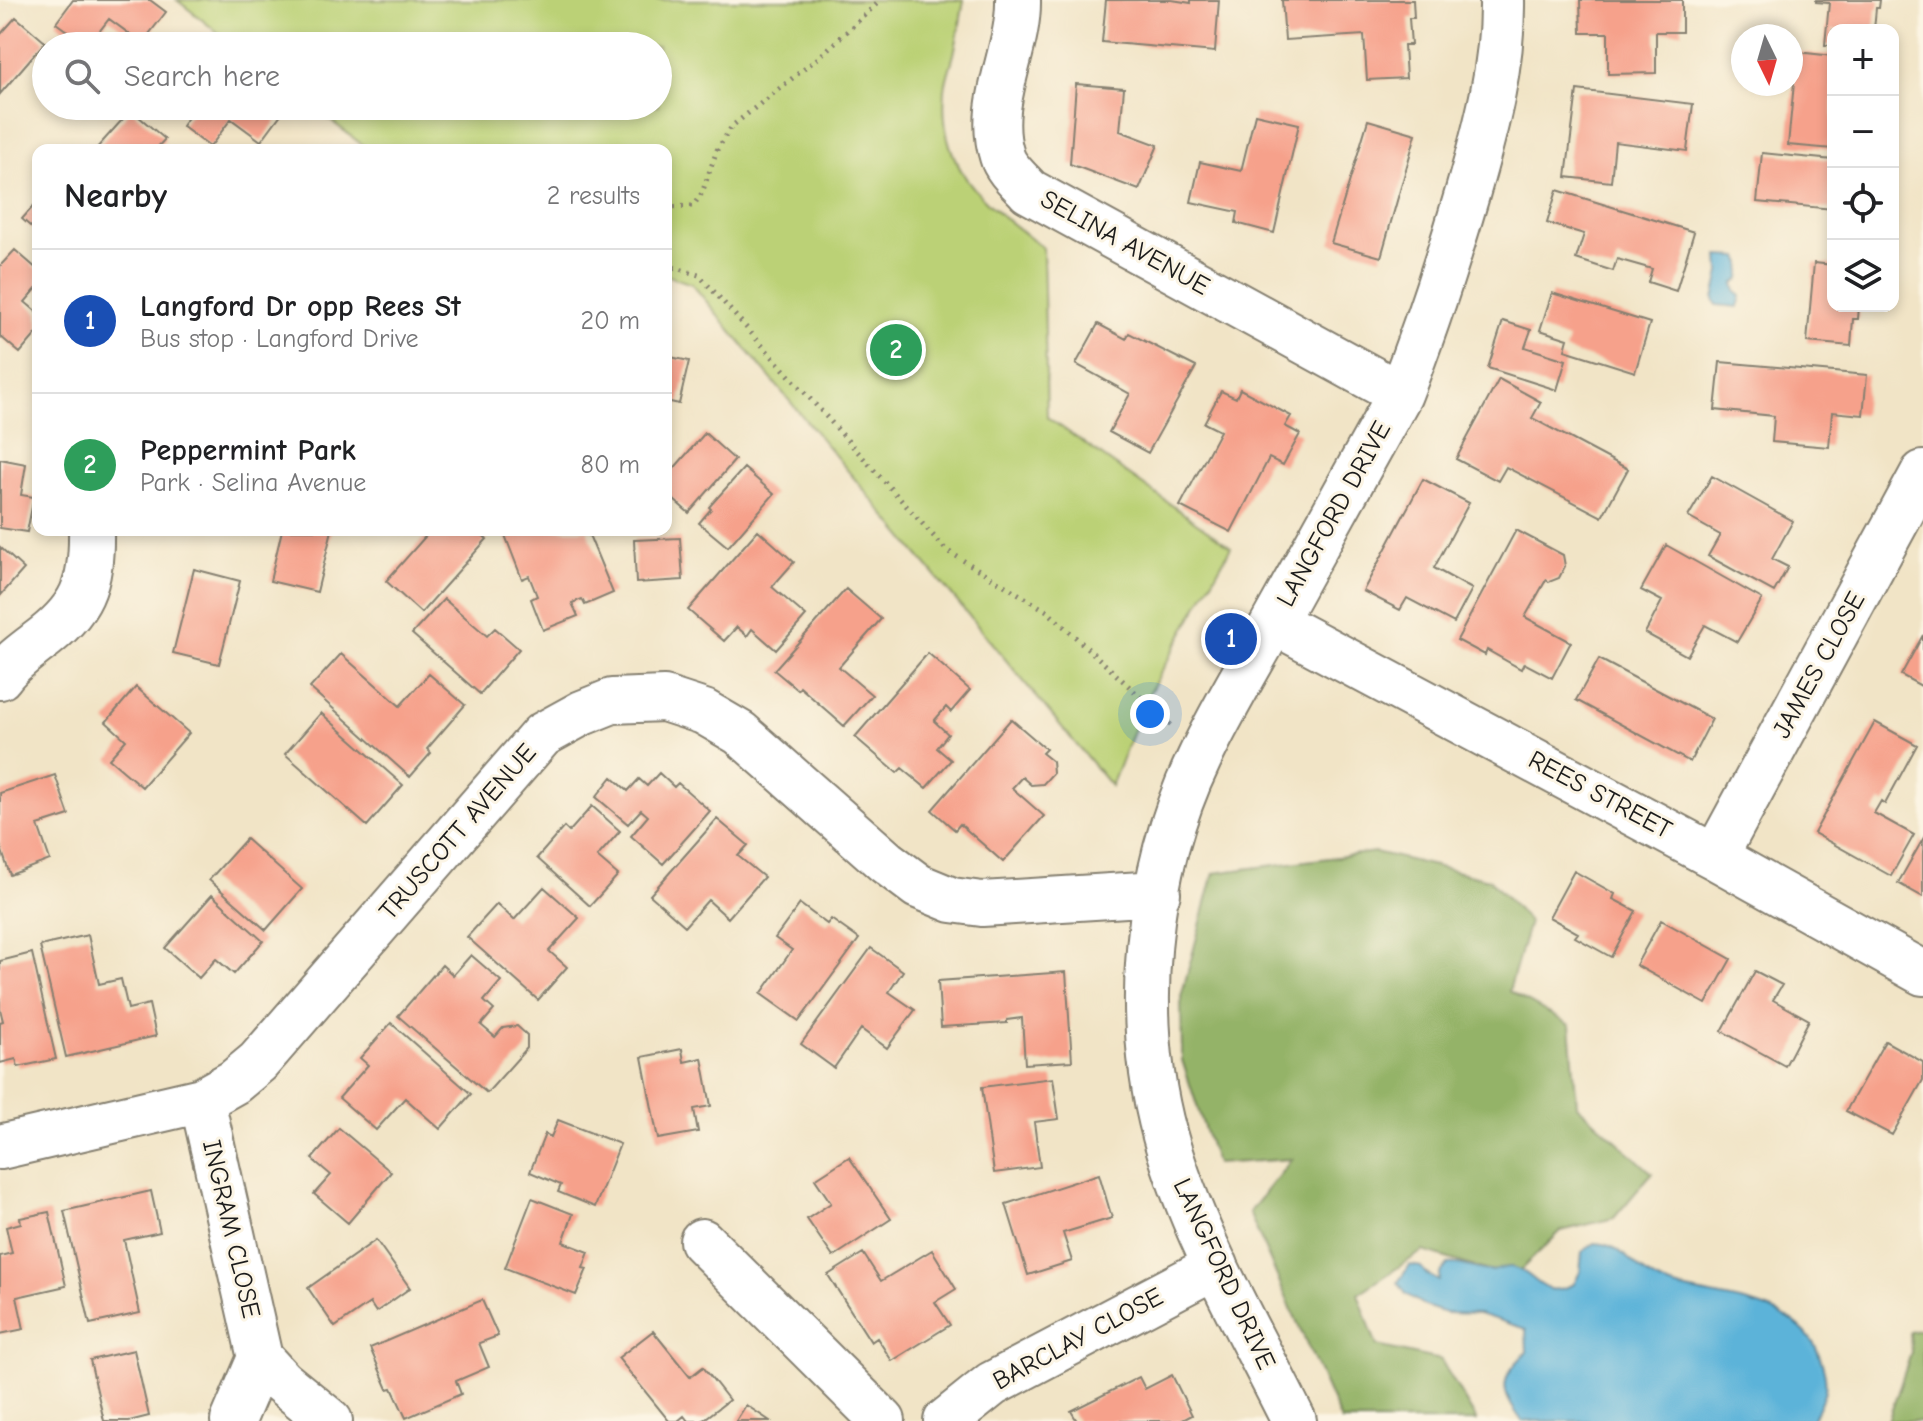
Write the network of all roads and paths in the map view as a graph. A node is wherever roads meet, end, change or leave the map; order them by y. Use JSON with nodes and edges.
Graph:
{"nodes":[{"id":1,"x":881,"y":0,"type":"edge"},
{"id":2,"x":1018,"y":0,"type":"edge"},
{"id":3,"x":1502,"y":0,"type":"edge"},
{"id":4,"x":672,"y":207,"type":"edge"},
{"id":5,"x":672,"y":267,"type":"edge"},
{"id":6,"x":1400,"y":394,"type":"junction"},
{"id":7,"x":1923,"y":473,"type":"edge"},
{"id":8,"x":91,"y":536,"type":"edge"},
{"id":9,"x":1274,"y":622,"type":"junction"},
{"id":10,"x":0,"y":677,"type":"edge"},
{"id":11,"x":1171,"y":726,"type":"dead end"},
{"id":12,"x":1715,"y":857,"type":"junction"},
{"id":13,"x":1158,"y":893,"type":"junction"},
{"id":14,"x":1923,"y":973,"type":"edge"},
{"id":15,"x":202,"y":1100,"type":"junction"},
{"id":16,"x":0,"y":1147,"type":"edge"},
{"id":17,"x":702,"y":1241,"type":"dead end"},
{"id":18,"x":1216,"y":1266,"type":"junction"},
{"id":19,"x":260,"y":1358,"type":"junction"},
{"id":20,"x":233,"y":1421,"type":"edge"},
{"id":21,"x":330,"y":1421,"type":"edge"},
{"id":22,"x":883,"y":1421,"type":"edge"},
{"id":23,"x":946,"y":1421,"type":"edge"},
{"id":24,"x":1294,"y":1421,"type":"edge"}],
"edges":[{"from":1,"to":4,"type":"path"},
{"from":2,"to":6,"type":"street","name":"SELINA AVENUE"},
{"from":3,"to":6,"type":"street","name":"LANGFORD DRIVE"},
{"from":5,"to":11,"type":"path"},
{"from":6,"to":9,"type":"street","name":"LANGFORD DRIVE"},
{"from":7,"to":12,"type":"street","name":"JAMES CLOSE"},
{"from":8,"to":10,"type":"street"},
{"from":9,"to":12,"type":"street","name":"REES STREET"},
{"from":9,"to":13,"type":"street","name":"LANGFORD DRIVE"},
{"from":12,"to":14,"type":"street","name":"REES STREET"},
{"from":13,"to":15,"type":"street","name":"TRUSCOTT AVENUE"},
{"from":13,"to":18,"type":"street","name":"LANGFORD DRIVE"},
{"from":15,"to":16,"type":"street","name":"TRUSCOTT AVENUE"},
{"from":15,"to":19,"type":"street","name":"INGRAM CLOSE"},
{"from":17,"to":22,"type":"street"},
{"from":18,"to":23,"type":"street","name":"BARCLAY CLOSE"},
{"from":18,"to":24,"type":"street","name":"LANGFORD DRIVE"},
{"from":19,"to":20,"type":"street"},
{"from":19,"to":21,"type":"street"}]}
